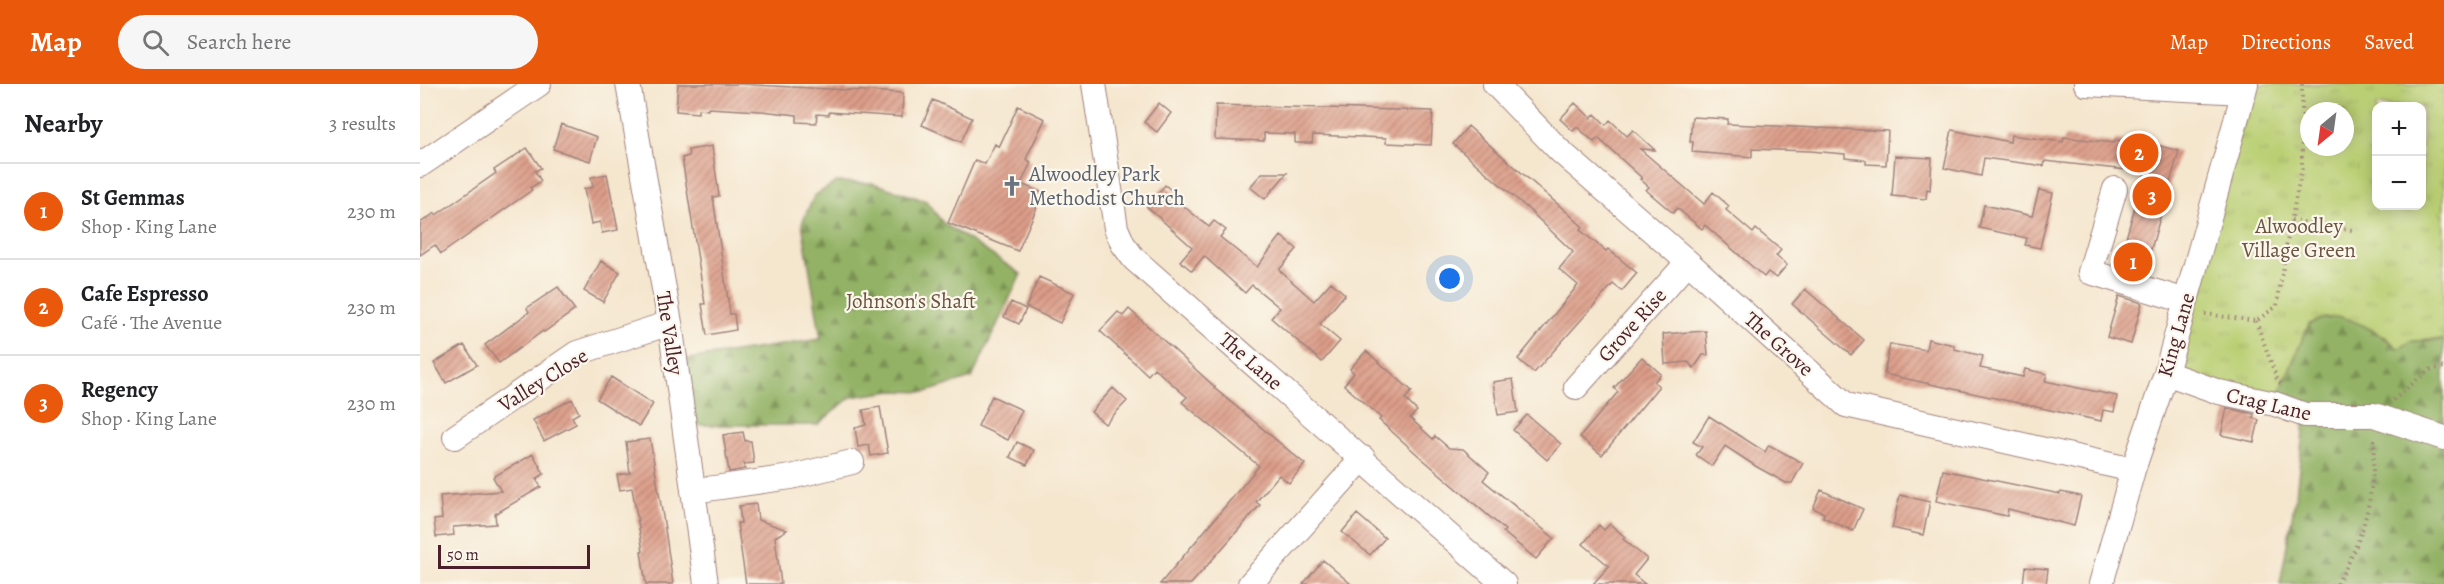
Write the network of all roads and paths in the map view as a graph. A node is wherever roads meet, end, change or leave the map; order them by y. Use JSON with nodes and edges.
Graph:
{"nodes":[{"id":1,"x":539,"y":84,"type":"edge"},
{"id":2,"x":628,"y":84,"type":"edge"},
{"id":3,"x":1094,"y":84,"type":"edge"},
{"id":4,"x":1495,"y":84,"type":"edge"},
{"id":5,"x":2086,"y":84,"type":"edge"},
{"id":6,"x":2302,"y":84,"type":"edge"},
{"id":7,"x":2122,"y":85,"type":"edge"},
{"id":8,"x":2245,"y":88,"type":"edge"},
{"id":9,"x":420,"y":165,"type":"edge"},
{"id":10,"x":2115,"y":189,"type":"dead end"},
{"id":11,"x":2291,"y":220,"type":"junction"},
{"id":12,"x":2352,"y":230,"type":"dead end"},
{"id":13,"x":1688,"y":262,"type":"junction"},
{"id":14,"x":2184,"y":309,"type":"junction"},
{"id":15,"x":2256,"y":321,"type":"junction"},
{"id":16,"x":670,"y":323,"type":"junction"},
{"id":17,"x":2444,"y":367,"type":"edge"},
{"id":18,"x":2166,"y":373,"type":"junction"},
{"id":19,"x":2214,"y":378,"type":"dead end"},
{"id":20,"x":2283,"y":386,"type":"dead end"},
{"id":21,"x":1576,"y":387,"type":"dead end"},
{"id":22,"x":2374,"y":415,"type":"junction"},
{"id":23,"x":455,"y":437,"type":"dead end"},
{"id":24,"x":2444,"y":438,"type":"edge"},
{"id":25,"x":1362,"y":458,"type":"junction"},
{"id":26,"x":852,"y":462,"type":"dead end"},
{"id":27,"x":2133,"y":470,"type":"junction"},
{"id":28,"x":693,"y":491,"type":"junction"},
{"id":29,"x":706,"y":584,"type":"edge"},
{"id":30,"x":1250,"y":584,"type":"edge"},
{"id":31,"x":1504,"y":584,"type":"edge"},
{"id":32,"x":2101,"y":584,"type":"edge"},
{"id":33,"x":2337,"y":584,"type":"edge"}],
"edges":[{"from":1,"to":9,"type":"street"},
{"from":2,"to":16,"type":"street","name":"The Valley"},
{"from":3,"to":25,"type":"street","name":"The Lane"},
{"from":4,"to":13,"type":"street","name":"The Grove"},
{"from":5,"to":7,"type":"street"},
{"from":6,"to":11,"type":"path"},
{"from":7,"to":8,"type":"street"},
{"from":8,"to":14,"type":"street","name":"King Lane"},
{"from":10,"to":14,"type":"street"},
{"from":11,"to":12,"type":"path"},
{"from":11,"to":15,"type":"path"},
{"from":13,"to":21,"type":"street","name":"Grove Rise"},
{"from":13,"to":27,"type":"street","name":"The Grove"},
{"from":14,"to":15,"type":"path"},
{"from":14,"to":18,"type":"street","name":"King Lane"},
{"from":15,"to":20,"type":"path"},
{"from":16,"to":23,"type":"street","name":"Valley Close"},
{"from":16,"to":28,"type":"street","name":"The Valley"},
{"from":17,"to":22,"type":"path"},
{"from":18,"to":19,"type":"street"},
{"from":18,"to":22,"type":"street","name":"Crag Lane"},
{"from":18,"to":27,"type":"street","name":"King Lane"},
{"from":22,"to":24,"type":"street","name":"Crag Lane"},
{"from":22,"to":33,"type":"path"},
{"from":25,"to":30,"type":"street"},
{"from":25,"to":31,"type":"street","name":"The Lane"},
{"from":26,"to":28,"type":"street"},
{"from":27,"to":32,"type":"street","name":"King Lane"},
{"from":28,"to":29,"type":"street","name":"The Valley"}]}
